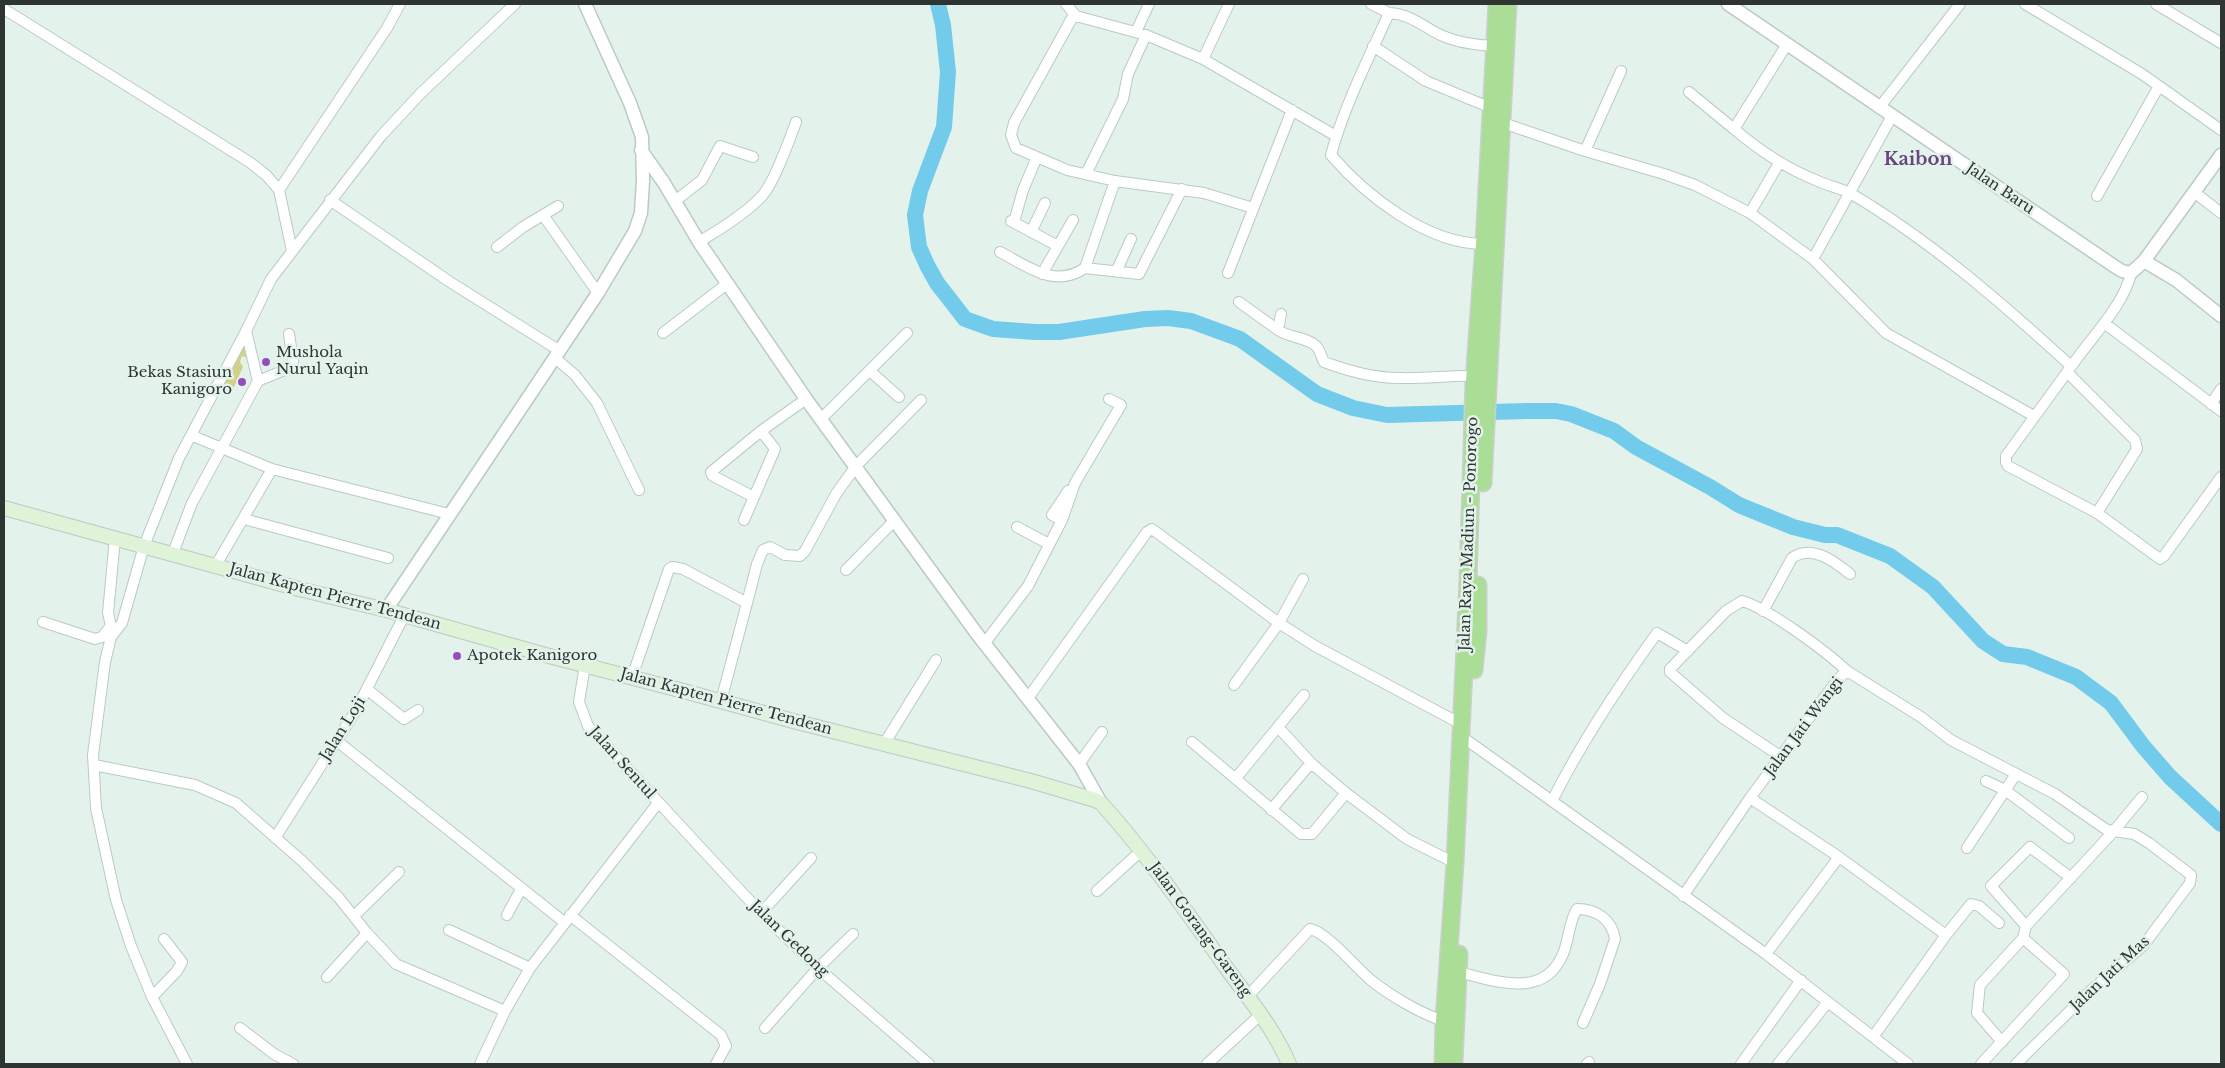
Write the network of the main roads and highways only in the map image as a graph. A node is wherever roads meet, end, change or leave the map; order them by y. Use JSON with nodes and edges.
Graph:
{"nodes":[{"id":1,"x":1496,"y":4,"type":"edge"},
{"id":2,"x":1508,"y":4,"type":"edge"},
{"id":3,"x":1499,"y":115,"type":"junction"},
{"id":4,"x":1486,"y":302,"type":"junction"},
{"id":5,"x":4,"y":508,"type":"edge"},
{"id":6,"x":1473,"y":581,"type":"junction"},
{"id":7,"x":1100,"y":803,"type":"joint"},
{"id":8,"x":1453,"y":971,"type":"junction"},
{"id":9,"x":1445,"y":1063,"type":"edge"},
{"id":10,"x":1289,"y":1064,"type":"edge"}],
"edges":[{"from":1,"to":3,"type":"highway","name":"Jalan Raya Madiun - Ponorogo"},
{"from":2,"to":3,"type":"highway","name":"Jalan Raya Madiun - Ponorogo"},
{"from":3,"to":4,"type":"highway","name":"Jalan Raya Madiun - Ponorogo"},
{"from":3,"to":4,"type":"highway","name":"Jalan Raya Madiun - Ponorogo"},
{"from":4,"to":6,"type":"highway","name":"Jalan Raya Madiun - Ponorogo"},
{"from":5,"to":7,"type":"main road","name":"Jalan Kapten Pierre Tendean"},
{"from":6,"to":8,"type":"highway","name":"Jalan Raya Madiun - Ponorogo"},
{"from":6,"to":8,"type":"highway","name":"Jalan Raya Madiun - Ponorogo"},
{"from":7,"to":10,"type":"main road","name":"Jalan Gorang-Gareng"},
{"from":8,"to":9,"type":"highway","name":"Jalan Raya Madiun - Ponorogo"},
{"from":8,"to":9,"type":"highway","name":"Jalan Raya Madiun - Ponorogo"}]}
